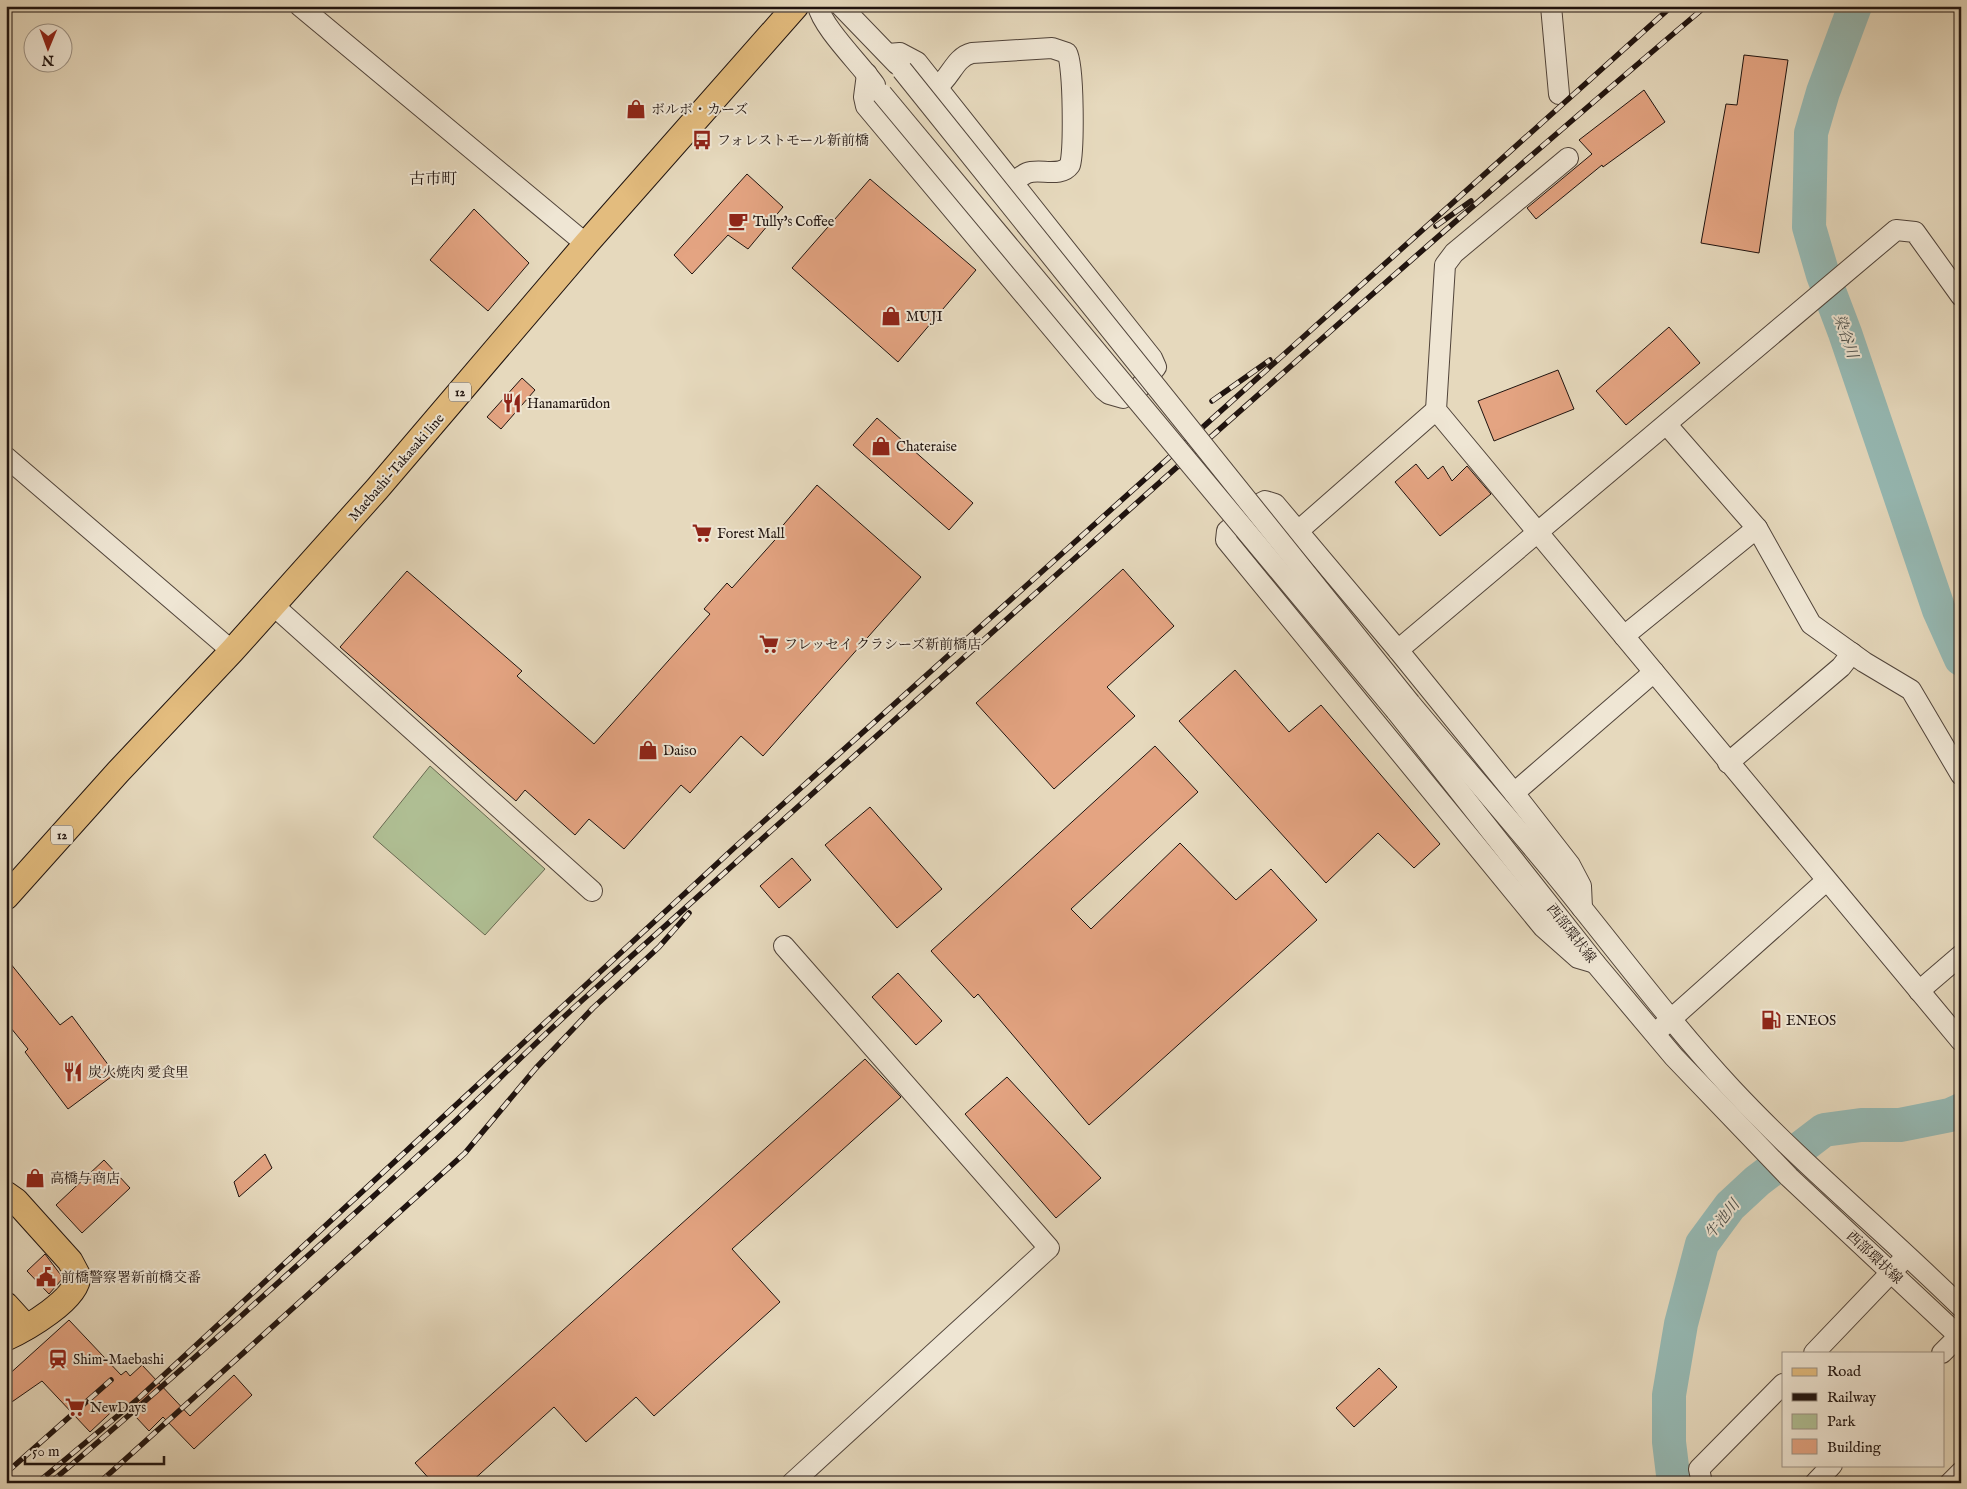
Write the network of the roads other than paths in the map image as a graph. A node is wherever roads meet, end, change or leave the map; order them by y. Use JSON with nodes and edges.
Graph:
{"nodes":[{"id":1,"x":300,"y":6,"type":"edge"},
{"id":2,"x":796,"y":6,"type":"edge"},
{"id":3,"x":818,"y":6,"type":"edge"},
{"id":4,"x":842,"y":6,"type":"edge"},
{"id":5,"x":1551,"y":6,"type":"edge"},
{"id":6,"x":888,"y":54,"type":"junction"},
{"id":7,"x":868,"y":74,"type":"junction"},
{"id":8,"x":937,"y":87,"type":"junction"},
{"id":9,"x":1558,"y":94,"type":"dead end"},
{"id":10,"x":1568,"y":158,"type":"dead end"},
{"id":11,"x":1013,"y":182,"type":"junction"},
{"id":12,"x":586,"y":244,"type":"junction"},
{"id":13,"x":1961,"y":296,"type":"edge"},
{"id":14,"x":1436,"y":410,"type":"junction"},
{"id":15,"x":1667,"y":425,"type":"junction"},
{"id":16,"x":6,"y":457,"type":"edge"},
{"id":17,"x":1757,"y":528,"type":"junction"},
{"id":18,"x":1298,"y":532,"type":"junction"},
{"id":19,"x":1539,"y":533,"type":"junction"},
{"id":20,"x":274,"y":605,"type":"junction"},
{"id":21,"x":1624,"y":636,"type":"junction"},
{"id":22,"x":1398,"y":650,"type":"junction"},
{"id":23,"x":232,"y":651,"type":"junction"},
{"id":24,"x":1852,"y":653,"type":"junction"},
{"id":25,"x":1654,"y":672,"type":"junction"},
{"id":26,"x":1403,"y":707,"type":"junction"},
{"id":27,"x":1728,"y":763,"type":"junction"},
{"id":28,"x":1961,"y":775,"type":"edge"},
{"id":29,"x":1514,"y":793,"type":"junction"},
{"id":30,"x":1826,"y":881,"type":"junction"},
{"id":31,"x":592,"y":891,"type":"dead end"},
{"id":32,"x":6,"y":897,"type":"edge"},
{"id":33,"x":1582,"y":908,"type":"junction"},
{"id":34,"x":784,"y":946,"type":"dead end"},
{"id":35,"x":1961,"y":955,"type":"edge"},
{"id":36,"x":1595,"y":963,"type":"junction"},
{"id":37,"x":1919,"y":991,"type":"junction"},
{"id":38,"x":1670,"y":1020,"type":"junction"},
{"id":39,"x":1654,"y":1034,"type":"junction"},
{"id":40,"x":1961,"y":1041,"type":"edge"},
{"id":41,"x":6,"y":1194,"type":"edge"},
{"id":42,"x":1907,"y":1254,"type":"junction"},
{"id":43,"x":1893,"y":1272,"type":"junction"},
{"id":44,"x":6,"y":1305,"type":"edge"},
{"id":45,"x":1961,"y":1307,"type":"edge"},
{"id":46,"x":16,"y":1332,"type":"edge"},
{"id":47,"x":1960,"y":1337,"type":"edge"},
{"id":48,"x":1815,"y":1352,"type":"edge"},
{"id":49,"x":1943,"y":1352,"type":"edge"},
{"id":50,"x":1782,"y":1385,"type":"edge"},
{"id":51,"x":1831,"y":1466,"type":"edge"},
{"id":52,"x":1961,"y":1472,"type":"edge"},
{"id":53,"x":792,"y":1483,"type":"edge"},
{"id":54,"x":1702,"y":1483,"type":"edge"},
{"id":55,"x":1815,"y":1483,"type":"edge"},
{"id":56,"x":1950,"y":1483,"type":"edge"}],
"edges":[{"from":1,"to":12,"type":"street"},
{"from":2,"to":12,"type":"main road","name":"Maebashi-Takasaki line","number":"12"},
{"from":3,"to":7,"type":"street"},
{"from":4,"to":6,"type":"street"},
{"from":5,"to":9,"type":"street"},
{"from":6,"to":8,"type":"street"},
{"from":6,"to":26,"type":"street","bridge":true},
{"from":7,"to":11,"type":"street"},
{"from":7,"to":26,"type":"street","bridge":true},
{"from":8,"to":11,"type":"street"},
{"from":8,"to":11,"type":"street"},
{"from":10,"to":14,"type":"street"},
{"from":12,"to":20,"type":"main road","name":"Maebashi-Takasaki line","number":"12"},
{"from":13,"to":15,"type":"street"},
{"from":14,"to":18,"type":"street"},
{"from":14,"to":19,"type":"street"},
{"from":15,"to":17,"type":"street"},
{"from":15,"to":19,"type":"street"},
{"from":16,"to":23,"type":"street"},
{"from":17,"to":21,"type":"street"},
{"from":17,"to":24,"type":"street"},
{"from":18,"to":22,"type":"street"},
{"from":18,"to":36,"type":"street"},
{"from":19,"to":21,"type":"street"},
{"from":19,"to":22,"type":"street"},
{"from":20,"to":23,"type":"main road","name":"Maebashi-Takasaki line","number":"12"},
{"from":20,"to":31,"type":"street"},
{"from":21,"to":25,"type":"street"},
{"from":22,"to":29,"type":"street"},
{"from":23,"to":32,"type":"main road","name":"Maebashi-Takasaki line","number":"12"},
{"from":24,"to":27,"type":"street"},
{"from":24,"to":28,"type":"street"},
{"from":25,"to":27,"type":"street"},
{"from":25,"to":29,"type":"street"},
{"from":26,"to":33,"type":"street","name":"西部環状線"},
{"from":26,"to":36,"type":"street","name":"西部環状線"},
{"from":27,"to":30,"type":"street"},
{"from":29,"to":33,"type":"street"},
{"from":30,"to":37,"type":"street"},
{"from":30,"to":38,"type":"street"},
{"from":33,"to":38,"type":"street","name":"西部環状線"},
{"from":34,"to":53,"type":"street"},
{"from":35,"to":37,"type":"street"},
{"from":36,"to":39,"type":"street","name":"西部環状線"},
{"from":37,"to":40,"type":"street"},
{"from":38,"to":39,"type":"street"},
{"from":38,"to":42,"type":"street","name":"西部環状線"},
{"from":39,"to":43,"type":"street","name":"西部環状線"},
{"from":41,"to":46,"type":"main road"},
{"from":42,"to":43,"type":"street"},
{"from":42,"to":45,"type":"street","name":"西部環状線"},
{"from":43,"to":47,"type":"street","name":"西部環状線"},
{"from":43,"to":48,"type":"street"},
{"from":44,"to":46,"type":"main road"},
{"from":47,"to":49,"type":"street"},
{"from":50,"to":54,"type":"street"},
{"from":51,"to":55,"type":"street"},
{"from":52,"to":56,"type":"street"}]}
